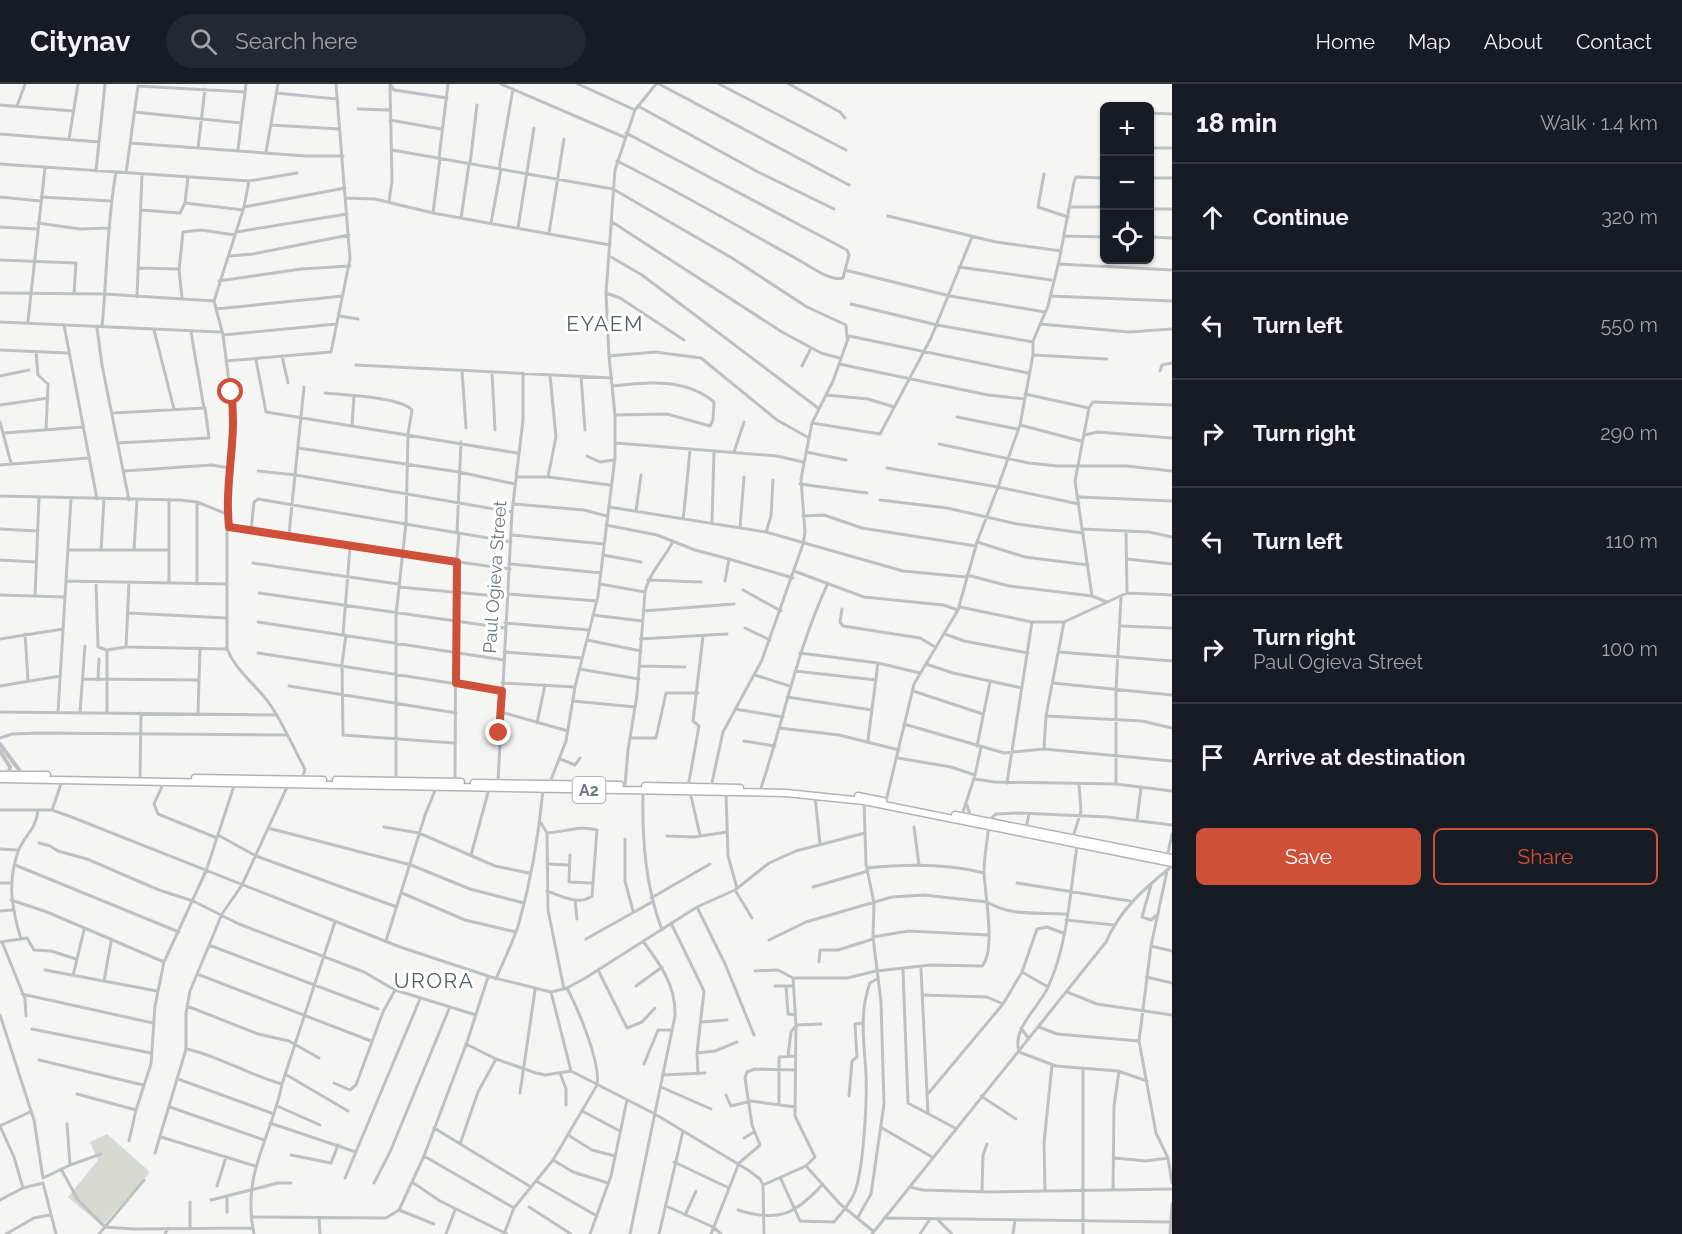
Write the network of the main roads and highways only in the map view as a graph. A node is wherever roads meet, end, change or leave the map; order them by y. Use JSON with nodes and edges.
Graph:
{"nodes":[{"id":1,"x":0,"y":777,"type":"edge"},
{"id":2,"x":546,"y":787,"type":"junction"},
{"id":3,"x":689,"y":789,"type":"junction"},
{"id":4,"x":988,"y":823,"type":"junction"},
{"id":5,"x":1075,"y":841,"type":"junction"},
{"id":6,"x":1166,"y":858,"type":"edge"},
{"id":7,"x":1172,"y":865,"type":"edge"}],
"edges":[{"from":1,"to":2,"type":"highway","number":"A2"},
{"from":1,"to":2,"type":"highway","number":"A2"},
{"from":2,"to":3,"type":"highway","number":"A2"},
{"from":2,"to":3,"type":"highway","number":"A2"},
{"from":3,"to":4,"type":"highway","number":"A2"},
{"from":3,"to":4,"type":"highway","number":"A2"},
{"from":4,"to":5,"type":"highway","number":"A2"},
{"from":4,"to":5,"type":"highway","number":"A2"},
{"from":5,"to":6,"type":"highway","number":"A2"},
{"from":6,"to":7,"type":"highway","number":"A2"}]}
